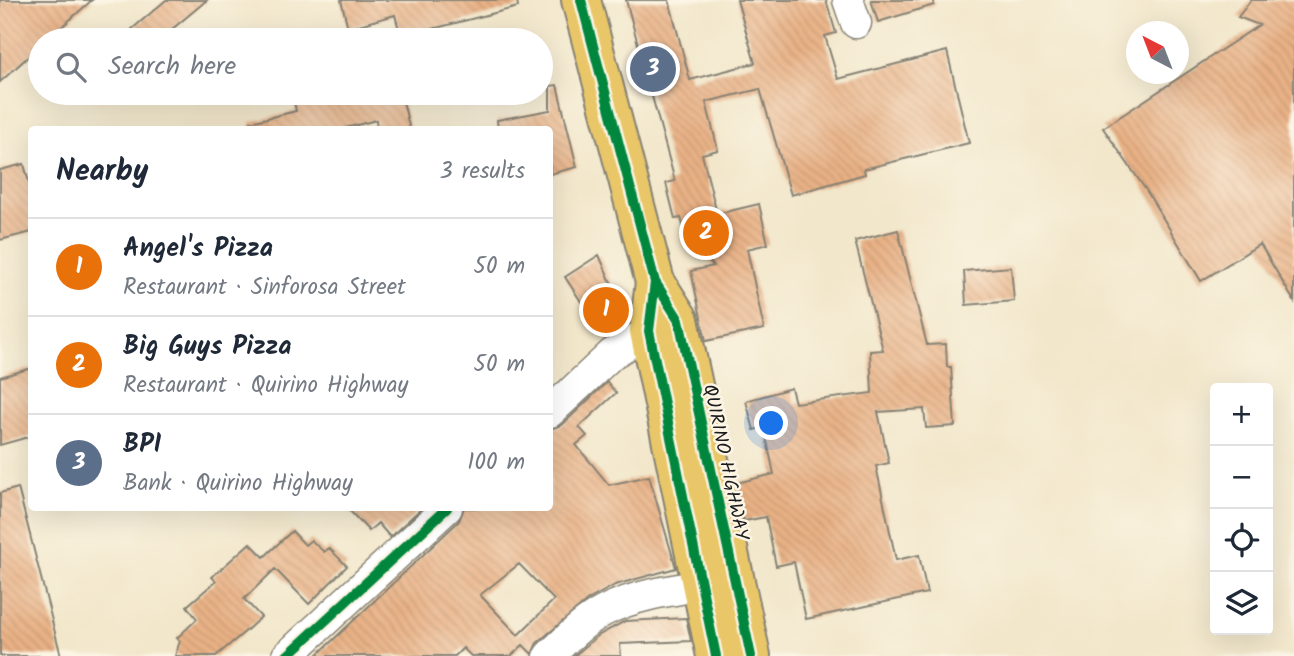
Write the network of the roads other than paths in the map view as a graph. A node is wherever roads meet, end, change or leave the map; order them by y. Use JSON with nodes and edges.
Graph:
{"nodes":[{"id":1,"x":581,"y":0,"type":"edge"},
{"id":2,"x":655,"y":282,"type":"junction"},
{"id":3,"x":649,"y":331,"type":"junction"},
{"id":4,"x":553,"y":409,"type":"edge"},
{"id":5,"x":444,"y":511,"type":"edge"},
{"id":6,"x":718,"y":582,"type":"junction"},
{"id":7,"x":734,"y":654,"type":"edge"},
{"id":8,"x":287,"y":656,"type":"edge"},
{"id":9,"x":549,"y":656,"type":"edge"}],
"edges":[{"from":1,"to":2,"type":"main road","name":"QUIRINO HIGHWAY"},
{"from":2,"to":3,"type":"main road","name":"QUIRINO HIGHWAY"},
{"from":2,"to":6,"type":"main road","name":"QUIRINO HIGHWAY"},
{"from":3,"to":4,"type":"street"},
{"from":3,"to":6,"type":"main road","name":"QUIRINO HIGHWAY"},
{"from":5,"to":8,"type":"street"},
{"from":6,"to":7,"type":"main road","name":"QUIRINO HIGHWAY"},
{"from":6,"to":9,"type":"street"}]}
